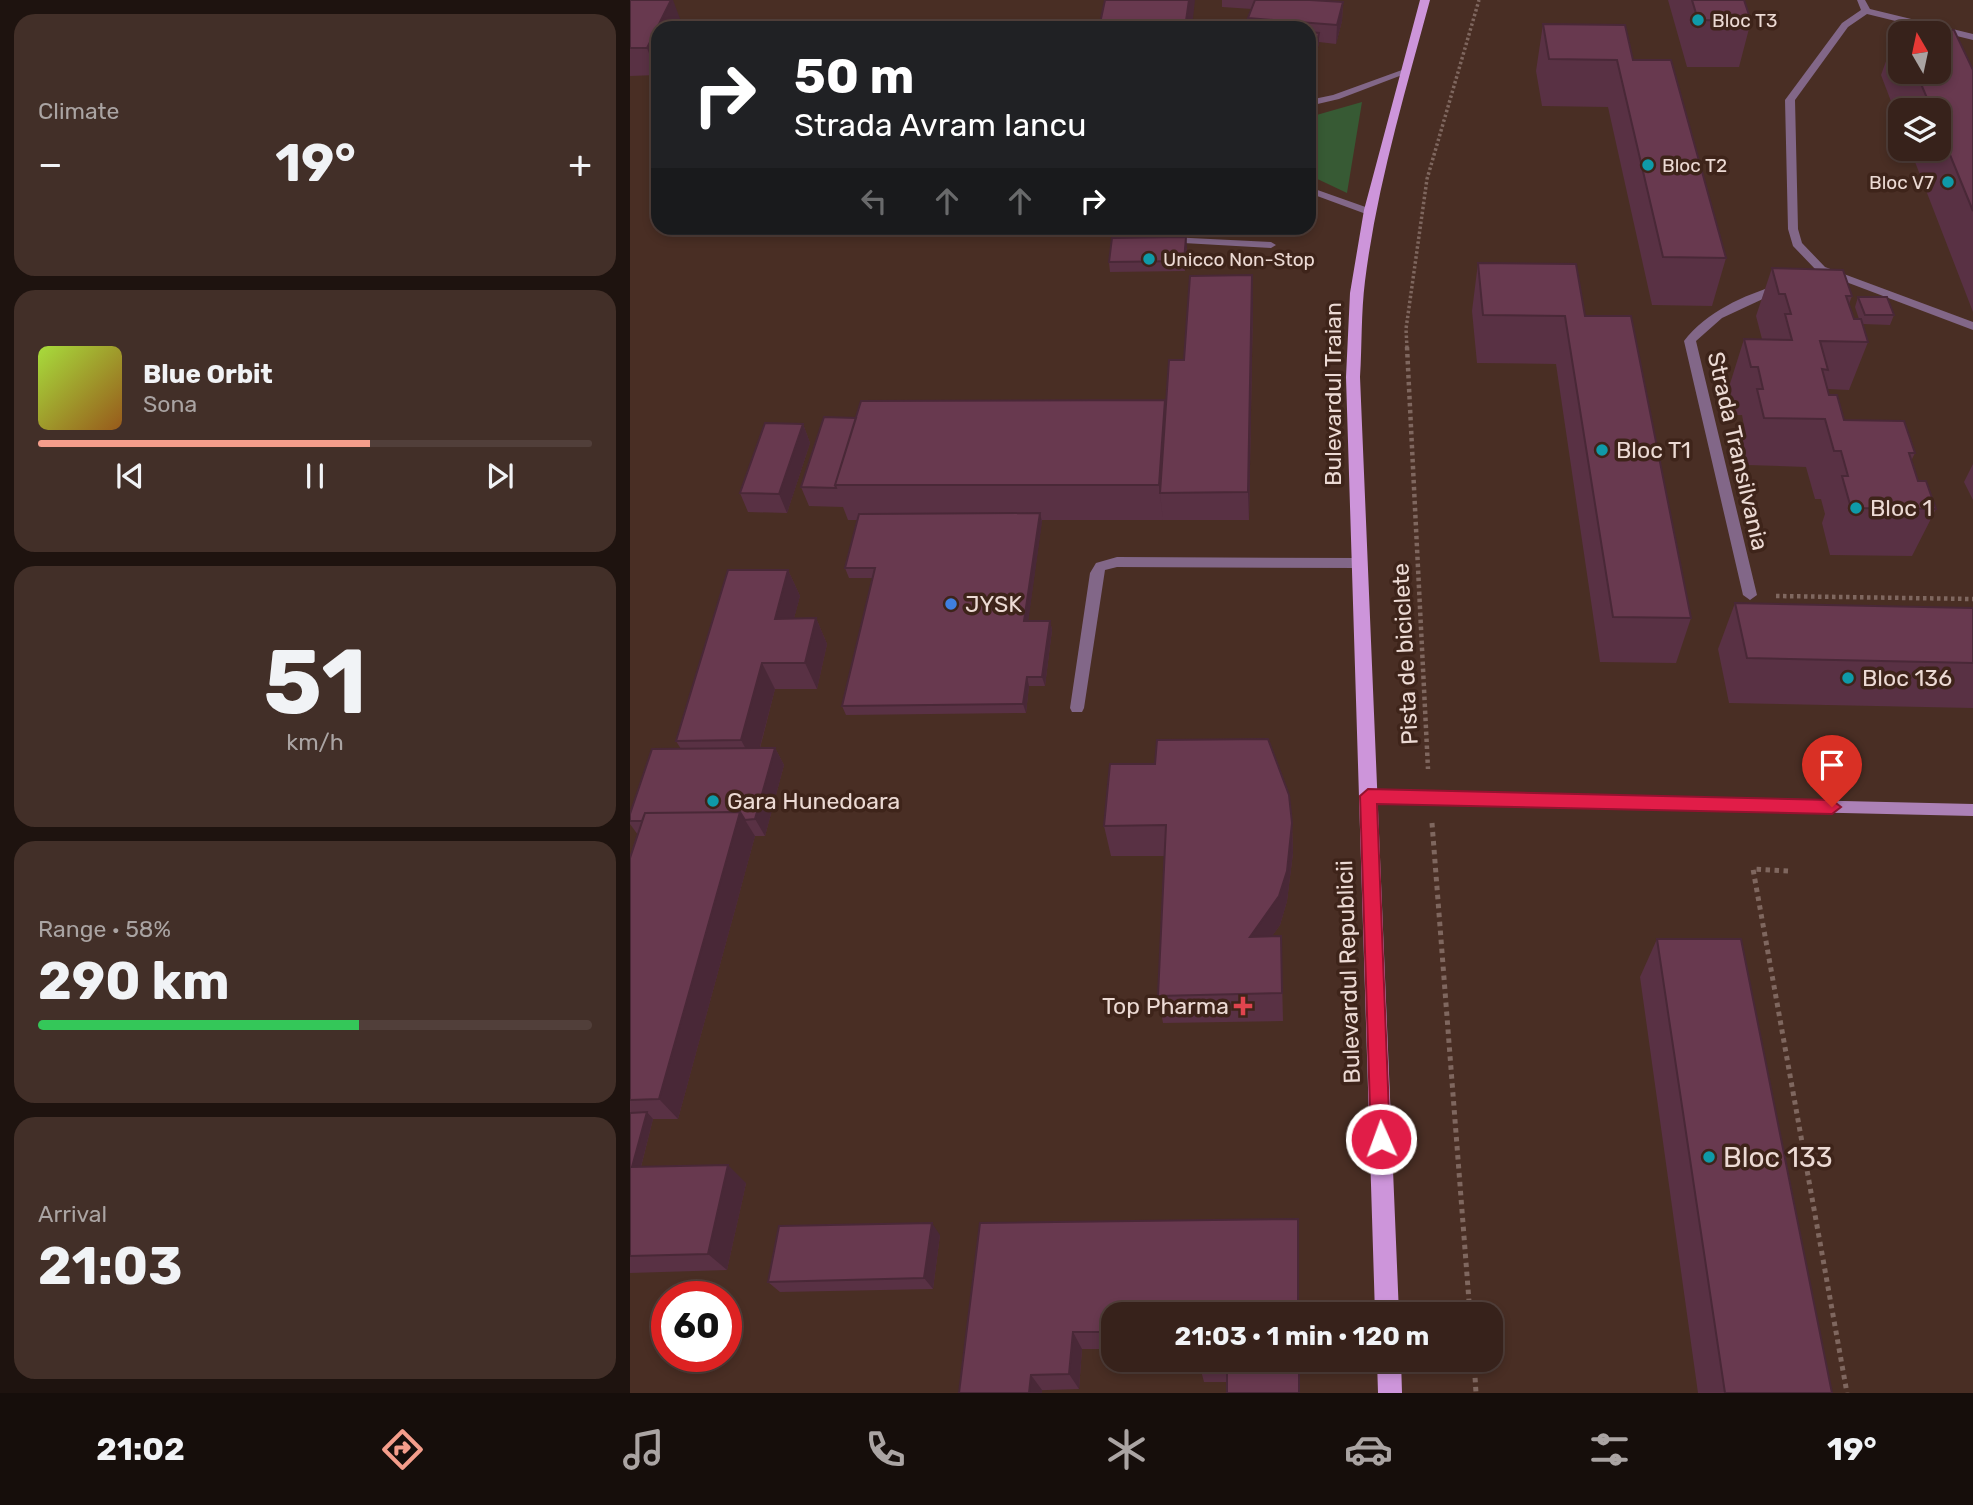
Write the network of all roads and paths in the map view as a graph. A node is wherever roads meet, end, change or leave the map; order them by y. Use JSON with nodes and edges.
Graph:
{"nodes":[{"id":1,"x":1426,"y":0,"type":"edge"},
{"id":2,"x":1479,"y":0,"type":"edge"},
{"id":3,"x":1861,"y":0,"type":"edge"},
{"id":4,"x":1866,"y":11,"type":"junction"},
{"id":5,"x":1973,"y":37,"type":"edge"},
{"id":6,"x":1405,"y":72,"type":"junction"},
{"id":7,"x":1316,"y":101,"type":"edge"},
{"id":8,"x":1316,"y":193,"type":"edge"},
{"id":9,"x":1370,"y":212,"type":"junction"},
{"id":10,"x":1124,"y":235,"type":"edge"},
{"id":11,"x":1177,"y":235,"type":"edge"},
{"id":12,"x":1176,"y":240,"type":"junction"},
{"id":13,"x":1271,"y":245,"type":"dead end"},
{"id":14,"x":1821,"y":269,"type":"junction"},
{"id":15,"x":1809,"y":275,"type":"edge"},
{"id":16,"x":1796,"y":280,"type":"edge"},
{"id":17,"x":1973,"y":326,"type":"edge"},
{"id":18,"x":1360,"y":563,"type":"junction"},
{"id":19,"x":1750,"y":595,"type":"joint"},
{"id":20,"x":1973,"y":598,"type":"edge"},
{"id":21,"x":1077,"y":708,"type":"dead end"},
{"id":22,"x":1368,"y":796,"type":"junction"},
{"id":23,"x":1430,"y":798,"type":"junction"},
{"id":24,"x":1973,"y":810,"type":"edge"},
{"id":25,"x":1788,"y":871,"type":"dead end"},
{"id":26,"x":1387,"y":1302,"type":"edge"},
{"id":27,"x":1469,"y":1302,"type":"edge"},
{"id":28,"x":1389,"y":1372,"type":"edge"},
{"id":29,"x":1475,"y":1372,"type":"edge"},
{"id":30,"x":1390,"y":1393,"type":"edge"},
{"id":31,"x":1476,"y":1393,"type":"edge"},
{"id":32,"x":1847,"y":1393,"type":"edge"}],
"edges":[{"from":1,"to":6,"type":"main road","name":"Bulevardul Traian"},
{"from":2,"to":23,"type":"path","name":"Pista de biciclete"},
{"from":3,"to":4,"type":"street"},
{"from":4,"to":5,"type":"street"},
{"from":4,"to":14,"type":"street"},
{"from":6,"to":7,"type":"street"},
{"from":6,"to":9,"type":"main road","name":"Bulevardul Traian"},
{"from":8,"to":9,"type":"street"},
{"from":9,"to":18,"type":"main road","name":"Bulevardul Traian"},
{"from":10,"to":12,"type":"street"},
{"from":11,"to":12,"type":"street"},
{"from":12,"to":13,"type":"street"},
{"from":14,"to":15,"type":"street"},
{"from":14,"to":17,"type":"street"},
{"from":16,"to":19,"type":"street","name":"Strada Transilvania"},
{"from":18,"to":21,"type":"street"},
{"from":18,"to":22,"type":"main road","name":"Bulevardul Traian"},
{"from":19,"to":20,"type":"path"},
{"from":22,"to":23,"type":"street"},
{"from":22,"to":26,"type":"main road","name":"Bulevardul Republicii"},
{"from":23,"to":24,"type":"street"},
{"from":23,"to":27,"type":"path","name":"Pista de biciclete"},
{"from":25,"to":32,"type":"path"},
{"from":28,"to":30,"type":"main road"},
{"from":29,"to":31,"type":"path"}]}
